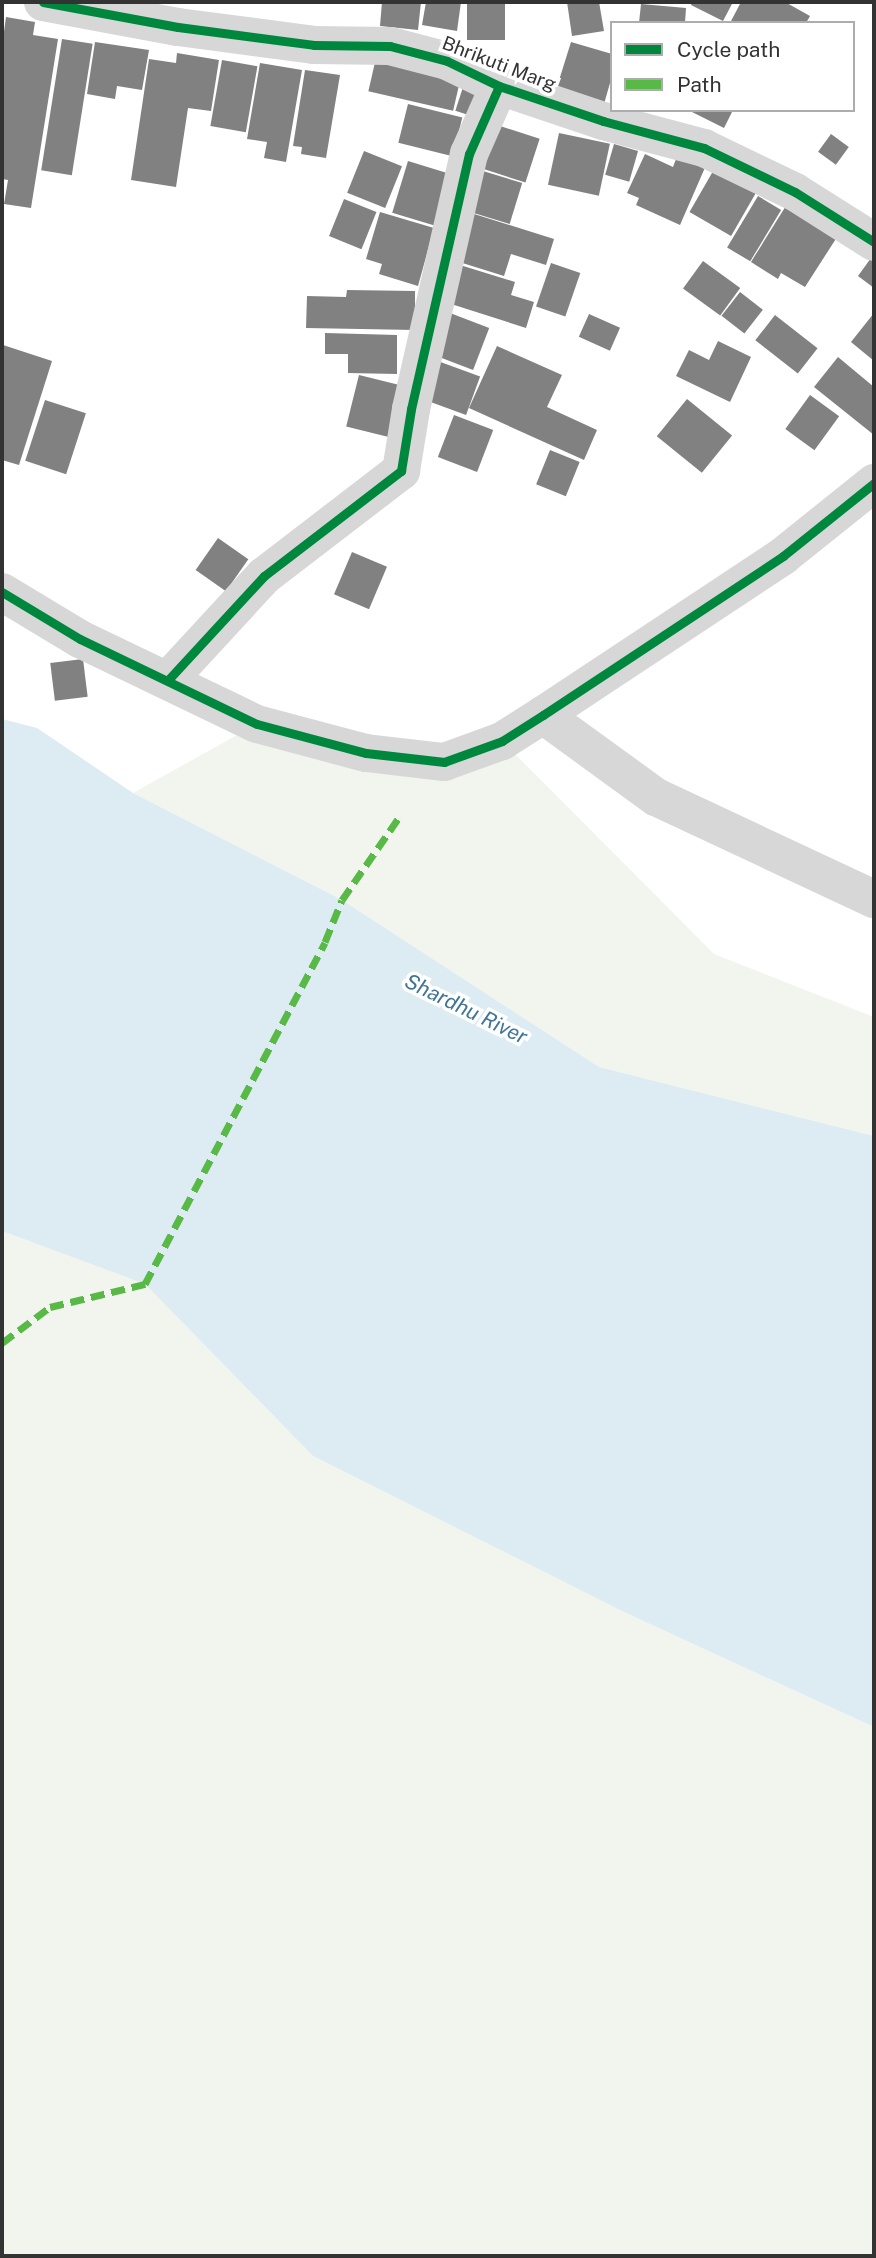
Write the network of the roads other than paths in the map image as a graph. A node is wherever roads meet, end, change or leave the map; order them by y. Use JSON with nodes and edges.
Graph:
{"nodes":[{"id":1,"x":43,"y":2,"type":"edge"},
{"id":2,"x":499,"y":86,"type":"junction"},
{"id":3,"x":874,"y":242,"type":"edge"},
{"id":4,"x":874,"y":483,"type":"edge"},
{"id":5,"x":2,"y":592,"type":"edge"},
{"id":6,"x":168,"y":680,"type":"junction"},
{"id":7,"x":543,"y":715,"type":"junction"},
{"id":8,"x":874,"y":899,"type":"edge"}],
"edges":[{"from":1,"to":2,"type":"street","name":"Bhrikuti Marg"},
{"from":2,"to":3,"type":"street","name":"Bhrikuti Marg"},
{"from":2,"to":6,"type":"street"},
{"from":4,"to":7,"type":"street"},
{"from":5,"to":6,"type":"street"},
{"from":6,"to":7,"type":"street"},
{"from":7,"to":8,"type":"street"}]}
